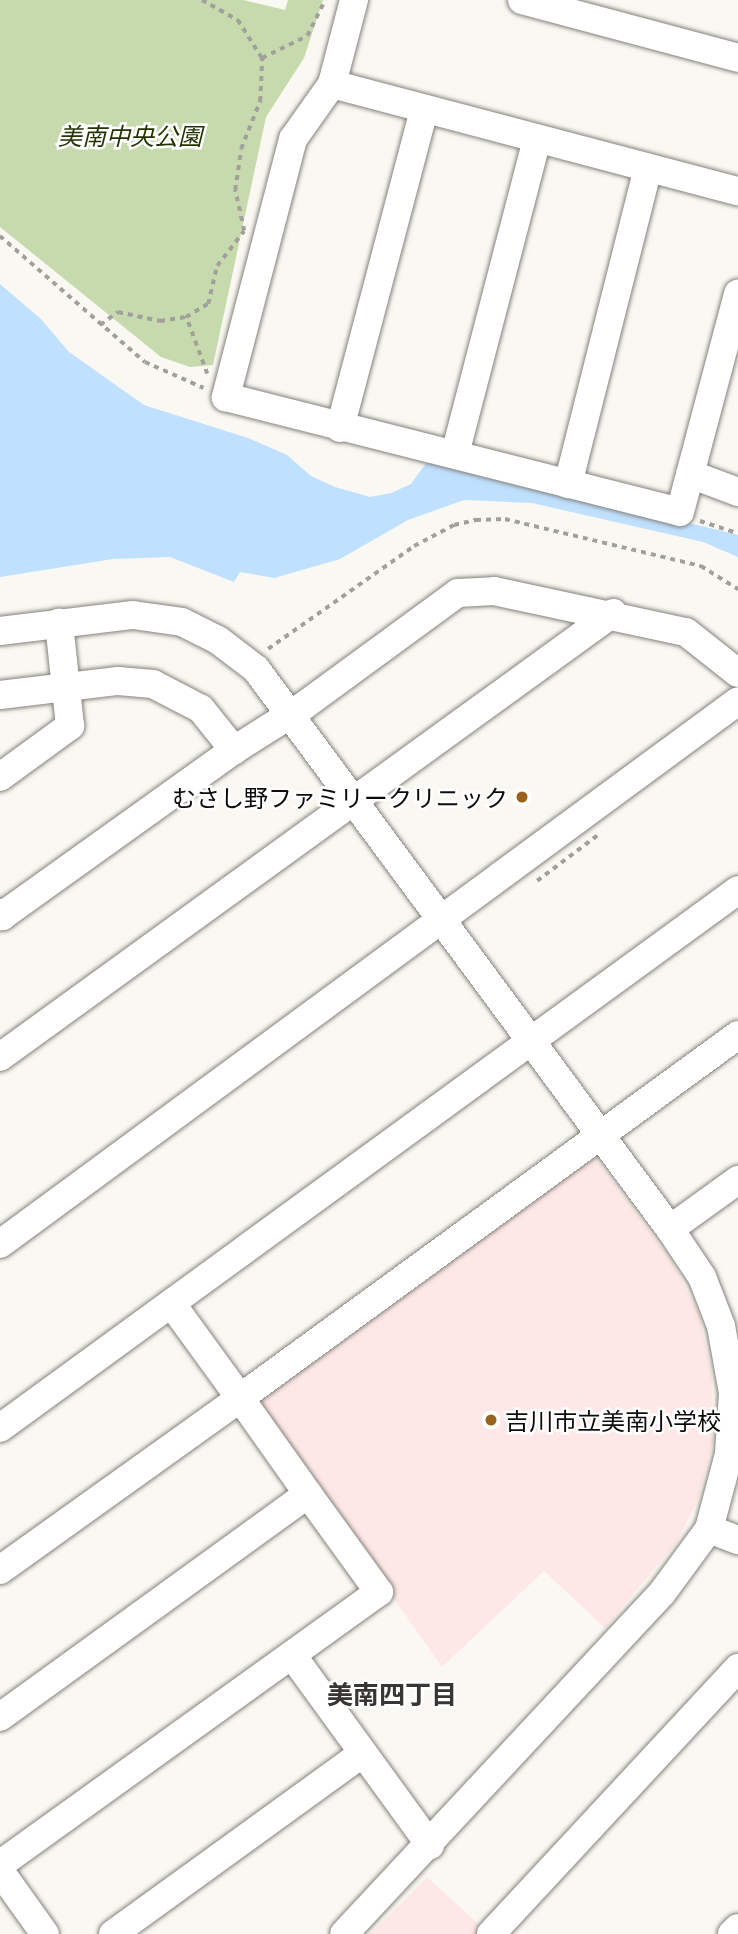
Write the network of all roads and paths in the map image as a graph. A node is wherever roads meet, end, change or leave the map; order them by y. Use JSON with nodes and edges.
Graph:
{"nodes":[{"id":1,"x":202,"y":0,"type":"edge"},
{"id":2,"x":325,"y":0,"type":"edge"},
{"id":3,"x":354,"y":0,"type":"edge"},
{"id":4,"x":522,"y":0,"type":"edge"},
{"id":5,"x":262,"y":58,"type":"junction"},
{"id":6,"x":738,"y":58,"type":"edge"},
{"id":7,"x":332,"y":84,"type":"junction"},
{"id":8,"x":424,"y":109,"type":"junction"},
{"id":9,"x":537,"y":139,"type":"junction"},
{"id":10,"x":648,"y":168,"type":"junction"},
{"id":11,"x":738,"y":191,"type":"edge"},
{"id":12,"x":0,"y":236,"type":"edge"},
{"id":13,"x":738,"y":294,"type":"edge"},
{"id":14,"x":187,"y":317,"type":"junction"},
{"id":15,"x":100,"y":326,"type":"junction"},
{"id":16,"x":220,"y":395,"type":"junction"},
{"id":17,"x":340,"y":428,"type":"junction"},
{"id":18,"x":455,"y":454,"type":"junction"},
{"id":19,"x":690,"y":474,"type":"junction"},
{"id":20,"x":568,"y":484,"type":"junction"},
{"id":21,"x":738,"y":492,"type":"edge"},
{"id":22,"x":680,"y":512,"type":"junction"},
{"id":23,"x":738,"y":533,"type":"edge"},
{"id":24,"x":738,"y":589,"type":"edge"},
{"id":25,"x":613,"y":613,"type":"junction"},
{"id":26,"x":59,"y":623,"type":"junction"},
{"id":27,"x":0,"y":631,"type":"edge"},
{"id":28,"x":261,"y":654,"type":"dead end"},
{"id":29,"x":738,"y":674,"type":"edge"},
{"id":30,"x":66,"y":687,"type":"junction"},
{"id":31,"x":0,"y":695,"type":"edge"},
{"id":32,"x":738,"y":701,"type":"edge"},
{"id":33,"x":291,"y":714,"type":"junction"},
{"id":34,"x":234,"y":750,"type":"junction"},
{"id":35,"x":0,"y":777,"type":"edge"},
{"id":36,"x":354,"y":801,"type":"junction"},
{"id":37,"x":738,"y":890,"type":"edge"},
{"id":38,"x":0,"y":913,"type":"edge"},
{"id":39,"x":443,"y":921,"type":"junction"},
{"id":40,"x":738,"y":1035,"type":"edge"},
{"id":41,"x":530,"y":1041,"type":"junction"},
{"id":42,"x":0,"y":1058,"type":"edge"},
{"id":43,"x":600,"y":1135,"type":"junction"},
{"id":44,"x":738,"y":1180,"type":"edge"},
{"id":45,"x":670,"y":1228,"type":"junction"},
{"id":46,"x":0,"y":1244,"type":"edge"},
{"id":47,"x":171,"y":1303,"type":"junction"},
{"id":48,"x":240,"y":1398,"type":"junction"},
{"id":49,"x":0,"y":1428,"type":"edge"},
{"id":50,"x":308,"y":1494,"type":"junction"},
{"id":51,"x":709,"y":1529,"type":"junction"},
{"id":52,"x":738,"y":1540,"type":"edge"},
{"id":53,"x":0,"y":1570,"type":"edge"},
{"id":54,"x":292,"y":1655,"type":"junction"},
{"id":55,"x":738,"y":1668,"type":"edge"},
{"id":56,"x":0,"y":1717,"type":"edge"},
{"id":57,"x":362,"y":1754,"type":"junction"},
{"id":58,"x":430,"y":1845,"type":"junction"},
{"id":59,"x":0,"y":1864,"type":"edge"},
{"id":60,"x":0,"y":1871,"type":"edge"},
{"id":61,"x":738,"y":1928,"type":"edge"},
{"id":62,"x":45,"y":1934,"type":"edge"},
{"id":63,"x":113,"y":1934,"type":"edge"},
{"id":64,"x":344,"y":1934,"type":"edge"},
{"id":65,"x":491,"y":1934,"type":"edge"},
{"id":66,"x":732,"y":1934,"type":"edge"}],
"edges":[{"from":1,"to":5,"type":"path"},
{"from":2,"to":5,"type":"path"},
{"from":3,"to":7,"type":"street"},
{"from":4,"to":6,"type":"street"},
{"from":5,"to":14,"type":"path"},
{"from":7,"to":8,"type":"street"},
{"from":7,"to":16,"type":"street"},
{"from":8,"to":9,"type":"street"},
{"from":8,"to":17,"type":"street"},
{"from":9,"to":10,"type":"street"},
{"from":9,"to":18,"type":"street"},
{"from":10,"to":11,"type":"street"},
{"from":10,"to":20,"type":"street"},
{"from":12,"to":15,"type":"path"},
{"from":13,"to":19,"type":"street"},
{"from":14,"to":15,"type":"path"},
{"from":14,"to":16,"type":"path"},
{"from":15,"to":16,"type":"path"},
{"from":16,"to":17,"type":"street"},
{"from":17,"to":18,"type":"street"},
{"from":18,"to":20,"type":"street"},
{"from":19,"to":21,"type":"street"},
{"from":19,"to":22,"type":"street"},
{"from":20,"to":22,"type":"street"},
{"from":22,"to":23,"type":"path"},
{"from":24,"to":28,"type":"path"},
{"from":25,"to":29,"type":"street"},
{"from":25,"to":33,"type":"street"},
{"from":25,"to":36,"type":"street"},
{"from":26,"to":27,"type":"street"},
{"from":26,"to":30,"type":"street"},
{"from":26,"to":33,"type":"street"},
{"from":30,"to":31,"type":"street"},
{"from":30,"to":34,"type":"street"},
{"from":30,"to":35,"type":"street"},
{"from":32,"to":39,"type":"street"},
{"from":33,"to":34,"type":"street"},
{"from":33,"to":36,"type":"street"},
{"from":34,"to":38,"type":"street"},
{"from":36,"to":39,"type":"street"},
{"from":36,"to":42,"type":"street"},
{"from":37,"to":41,"type":"street"},
{"from":39,"to":41,"type":"street"},
{"from":39,"to":46,"type":"street"},
{"from":40,"to":43,"type":"street"},
{"from":41,"to":43,"type":"street"},
{"from":41,"to":47,"type":"street"},
{"from":43,"to":45,"type":"street"},
{"from":43,"to":48,"type":"street"},
{"from":44,"to":45,"type":"street"},
{"from":45,"to":51,"type":"street"},
{"from":47,"to":48,"type":"street"},
{"from":47,"to":49,"type":"street"},
{"from":48,"to":50,"type":"street"},
{"from":48,"to":53,"type":"street"},
{"from":50,"to":54,"type":"street"},
{"from":50,"to":56,"type":"street"},
{"from":51,"to":52,"type":"street"},
{"from":51,"to":58,"type":"street"},
{"from":54,"to":57,"type":"street"},
{"from":54,"to":59,"type":"street"},
{"from":55,"to":65,"type":"street"},
{"from":57,"to":58,"type":"street"},
{"from":57,"to":63,"type":"street"},
{"from":58,"to":64,"type":"street"},
{"from":60,"to":62,"type":"street"},
{"from":61,"to":66,"type":"street"}]}
